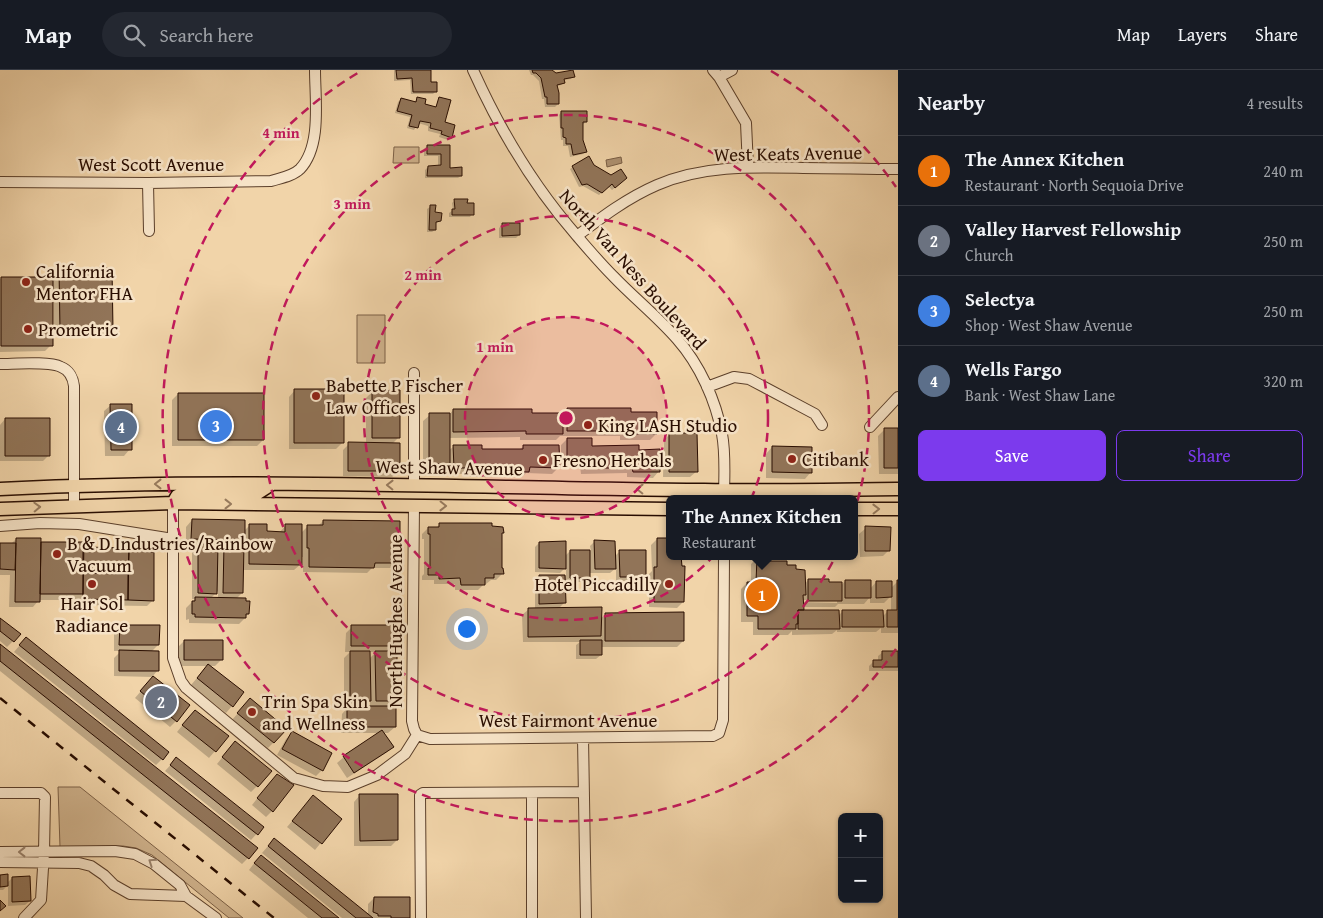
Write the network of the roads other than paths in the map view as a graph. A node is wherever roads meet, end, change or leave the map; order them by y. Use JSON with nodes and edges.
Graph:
{"nodes":[{"id":1,"x":315,"y":70,"type":"edge"},
{"id":2,"x":473,"y":70,"type":"edge"},
{"id":3,"x":732,"y":70,"type":"edge"},
{"id":4,"x":716,"y":74,"type":"edge"},
{"id":5,"x":748,"y":167,"type":"junction"},
{"id":6,"x":898,"y":169,"type":"edge"},
{"id":7,"x":0,"y":182,"type":"edge"},
{"id":8,"x":148,"y":183,"type":"junction"},
{"id":9,"x":149,"y":231,"type":"dead end"},
{"id":10,"x":577,"y":236,"type":"junction"},
{"id":11,"x":0,"y":364,"type":"edge"},
{"id":12,"x":414,"y":373,"type":"dead end"},
{"id":13,"x":707,"y":387,"type":"junction"},
{"id":14,"x":898,"y":397,"type":"edge"},
{"id":15,"x":822,"y":425,"type":"dead end"},
{"id":16,"x":870,"y":428,"type":"dead end"},
{"id":17,"x":272,"y":484,"type":"junction"},
{"id":18,"x":74,"y":485,"type":"junction"},
{"id":19,"x":414,"y":486,"type":"junction"},
{"id":20,"x":544,"y":487,"type":"junction"},
{"id":21,"x":0,"y":489,"type":"edge"},
{"id":22,"x":898,"y":489,"type":"edge"},
{"id":23,"x":724,"y":495,"type":"edge"},
{"id":24,"x":173,"y":504,"type":"junction"},
{"id":25,"x":287,"y":504,"type":"junction"},
{"id":26,"x":414,"y":505,"type":"junction"},
{"id":27,"x":74,"y":506,"type":"junction"},
{"id":28,"x":0,"y":508,"type":"edge"},
{"id":29,"x":666,"y":509,"type":"edge"},
{"id":30,"x":858,"y":509,"type":"edge"},
{"id":31,"x":898,"y":509,"type":"edge"},
{"id":32,"x":0,"y":526,"type":"edge"},
{"id":33,"x":173,"y":539,"type":"junction"},
{"id":34,"x":724,"y":560,"type":"edge"},
{"id":35,"x":418,"y":735,"type":"junction"},
{"id":36,"x":583,"y":738,"type":"junction"},
{"id":37,"x":584,"y":792,"type":"junction"},
{"id":38,"x":0,"y":793,"type":"edge"},
{"id":39,"x":532,"y":793,"type":"junction"},
{"id":40,"x":0,"y":852,"type":"edge"},
{"id":41,"x":94,"y":852,"type":"junction"},
{"id":42,"x":44,"y":857,"type":"junction"},
{"id":43,"x":0,"y":862,"type":"edge"},
{"id":44,"x":91,"y":866,"type":"junction"},
{"id":45,"x":186,"y":896,"type":"junction"},
{"id":46,"x":24,"y":918,"type":"edge"},
{"id":47,"x":216,"y":918,"type":"edge"},
{"id":48,"x":421,"y":918,"type":"edge"},
{"id":49,"x":532,"y":918,"type":"edge"},
{"id":50,"x":586,"y":918,"type":"edge"}],
"edges":[{"from":1,"to":8,"type":"street","name":"West Scott Avenue"},
{"from":2,"to":10,"type":"street","name":"North Van Ness Boulevard"},
{"from":3,"to":4,"type":"street"},
{"from":4,"to":5,"type":"street"},
{"from":5,"to":6,"type":"street","name":"West Keats Avenue"},
{"from":5,"to":10,"type":"street","name":"West Keats Avenue"},
{"from":7,"to":8,"type":"street","name":"West Scott Avenue"},
{"from":8,"to":9,"type":"street"},
{"from":10,"to":13,"type":"street","name":"North Van Ness Boulevard"},
{"from":11,"to":18,"type":"street"},
{"from":12,"to":19,"type":"street"},
{"from":13,"to":15,"type":"street"},
{"from":13,"to":23,"type":"street","name":"North Van Ness Boulevard"},
{"from":14,"to":16,"type":"street"},
{"from":17,"to":18,"type":"main road","name":"West Shaw Avenue","one_way":true},
{"from":19,"to":17,"type":"main road","name":"West Shaw Avenue","one_way":true},
{"from":17,"to":24,"type":"main road"},
{"from":18,"to":21,"type":"main road","name":"West Shaw Avenue"},
{"from":18,"to":27,"type":"street"},
{"from":19,"to":20,"type":"main road","name":"West Shaw Avenue"},
{"from":19,"to":25,"type":"main road"},
{"from":23,"to":20,"type":"main road","name":"West Shaw Avenue","one_way":true},
{"from":20,"to":26,"type":"main road"},
{"from":22,"to":23,"type":"main road","name":"West Shaw Avenue"},
{"from":24,"to":25,"type":"main road","name":"West Shaw Avenue","one_way":true},
{"from":24,"to":27,"type":"main road","name":"West Shaw Avenue"},
{"from":24,"to":33,"type":"street"},
{"from":25,"to":26,"type":"main road","name":"West Shaw Avenue"},
{"from":26,"to":29,"type":"main road","name":"West Shaw Avenue","one_way":true},
{"from":26,"to":35,"type":"street","name":"North Hughes Avenue"},
{"from":28,"to":27,"type":"main road","name":"West Shaw Avenue","one_way":true},
{"from":30,"to":31,"type":"main road","one_way":true},
{"from":32,"to":33,"type":"street"},
{"from":33,"to":35,"type":"street"},
{"from":34,"to":36,"type":"street","name":"West Fairmont Avenue"},
{"from":35,"to":36,"type":"street","name":"West Fairmont Avenue"},
{"from":36,"to":37,"type":"street"},
{"from":37,"to":39,"type":"street"},
{"from":37,"to":50,"type":"street"},
{"from":38,"to":42,"type":"street"},
{"from":39,"to":48,"type":"street"},
{"from":39,"to":49,"type":"street"},
{"from":42,"to":40,"type":"street","one_way":true},
{"from":41,"to":42,"type":"street"},
{"from":41,"to":44,"type":"street"},
{"from":45,"to":41,"type":"street","one_way":true},
{"from":42,"to":43,"type":"street"},
{"from":42,"to":44,"type":"street"},
{"from":42,"to":46,"type":"street"},
{"from":44,"to":45,"type":"street"},
{"from":45,"to":47,"type":"street"}]}
